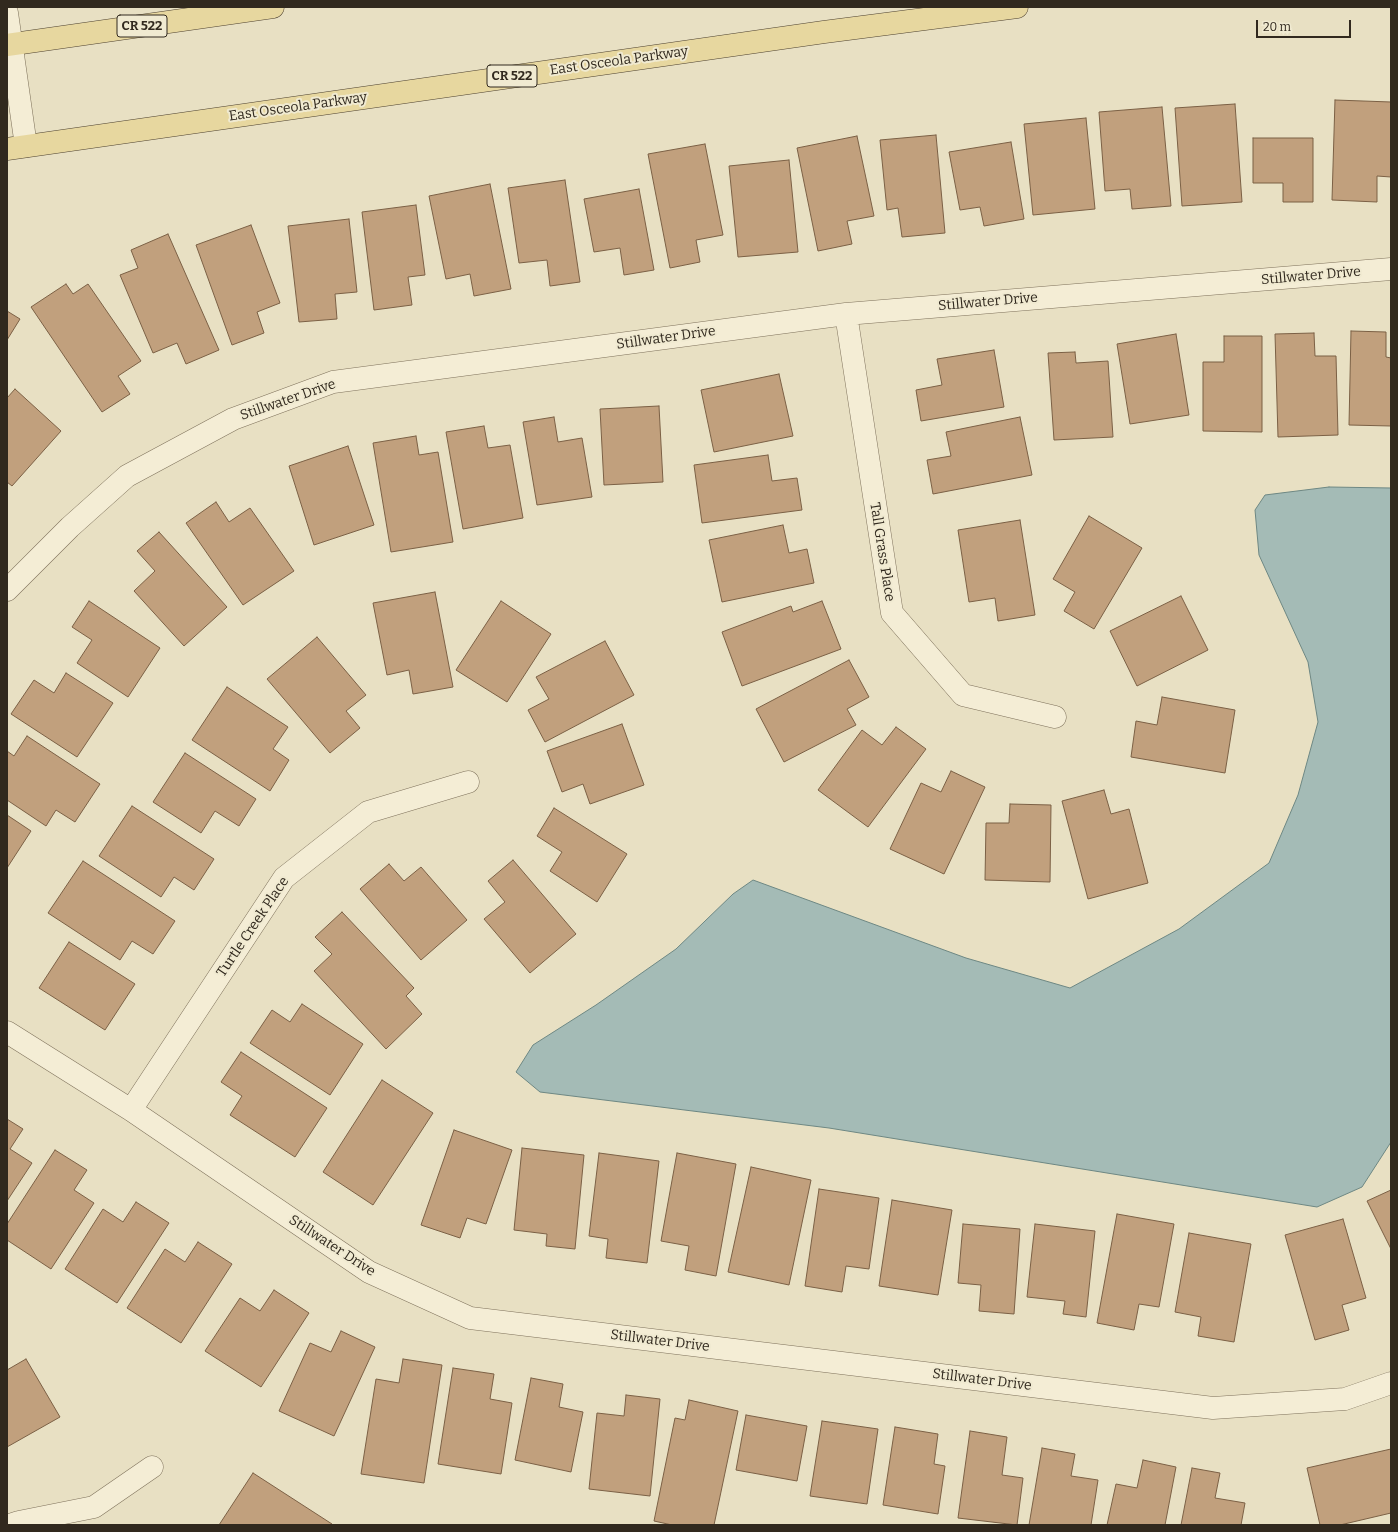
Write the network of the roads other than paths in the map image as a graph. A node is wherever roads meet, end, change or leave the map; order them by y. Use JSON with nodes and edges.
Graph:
{"nodes":[{"id":1,"x":273,"y":7,"type":"edge"},
{"id":2,"x":1017,"y":7,"type":"edge"},
{"id":3,"x":7,"y":13,"type":"edge"},
{"id":4,"x":9,"y":45,"type":"edge"},
{"id":5,"x":16,"y":148,"type":"edge"},
{"id":6,"x":1391,"y":269,"type":"edge"},
{"id":7,"x":846,"y":314,"type":"junction"},
{"id":8,"x":7,"y":590,"type":"edge"},
{"id":9,"x":1055,"y":717,"type":"dead end"},
{"id":10,"x":468,"y":782,"type":"dead end"},
{"id":11,"x":7,"y":1032,"type":"edge"},
{"id":12,"x":131,"y":1110,"type":"junction"},
{"id":13,"x":1391,"y":1383,"type":"edge"},
{"id":14,"x":152,"y":1467,"type":"dead end"},
{"id":15,"x":10,"y":1525,"type":"edge"}],
"edges":[{"from":1,"to":4,"type":"main road","number":"CR 522"},
{"from":2,"to":5,"type":"main road","name":"East Osceola Parkway","number":"CR 522"},
{"from":3,"to":4,"type":"street"},
{"from":4,"to":5,"type":"street"},
{"from":6,"to":7,"type":"street","name":"Stillwater Drive"},
{"from":7,"to":8,"type":"street","name":"Stillwater Drive"},
{"from":7,"to":9,"type":"street","name":"Tall Grass Place"},
{"from":10,"to":12,"type":"street","name":"Turtle Creek Place"},
{"from":11,"to":12,"type":"street","name":"Stillwater Drive"},
{"from":12,"to":13,"type":"street","name":"Stillwater Drive"},
{"from":14,"to":15,"type":"street"}]}
